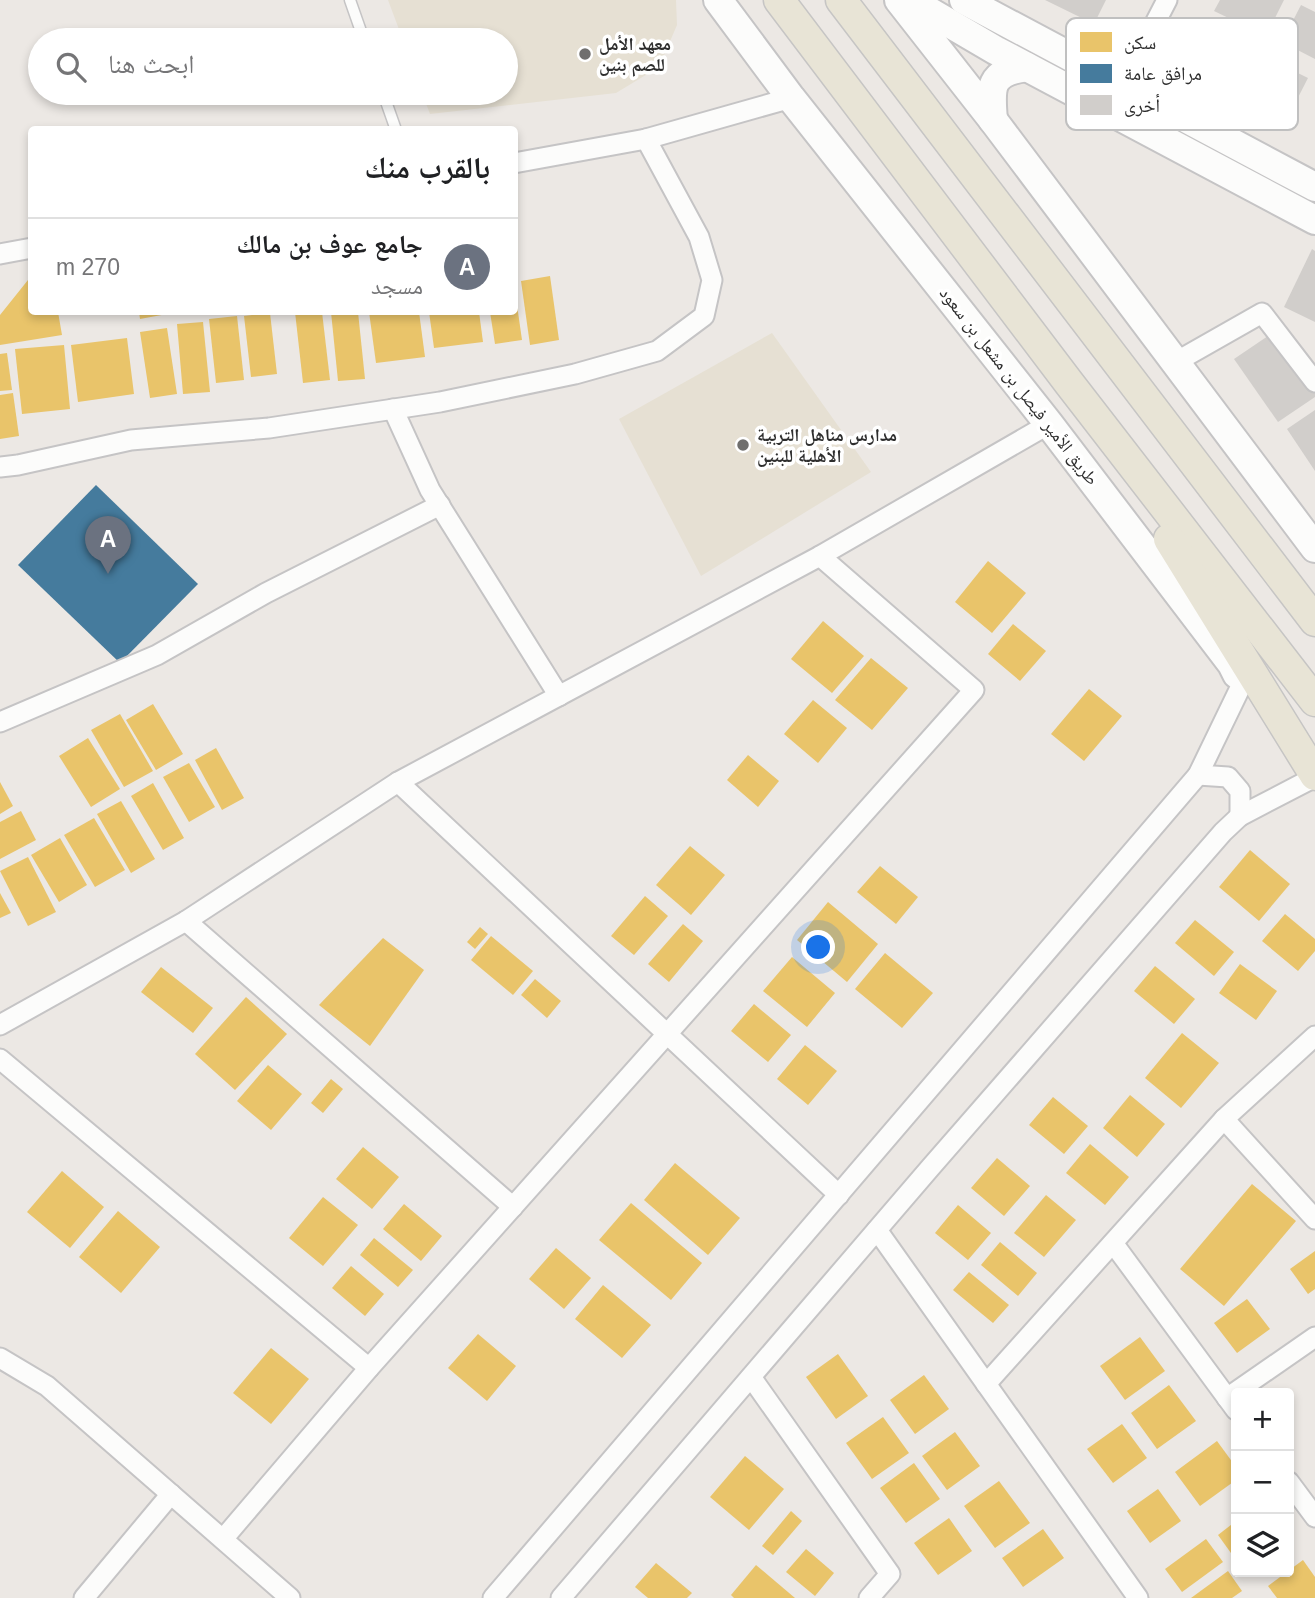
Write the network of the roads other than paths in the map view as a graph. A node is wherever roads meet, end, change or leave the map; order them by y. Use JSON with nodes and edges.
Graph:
{"nodes":[{"id":1,"x":350,"y":0,"type":"edge"},
{"id":2,"x":718,"y":0,"type":"edge"},
{"id":3,"x":766,"y":0,"type":"edge"},
{"id":4,"x":779,"y":0,"type":"edge"},
{"id":5,"x":841,"y":0,"type":"edge"},
{"id":6,"x":847,"y":0,"type":"edge"},
{"id":7,"x":964,"y":0,"type":"edge"},
{"id":8,"x":1167,"y":0,"type":"edge"},
{"id":9,"x":918,"y":7,"type":"edge"},
{"id":10,"x":1158,"y":18,"type":"edge"},
{"id":11,"x":360,"y":28,"type":"edge"},
{"id":12,"x":867,"y":34,"type":"junction"},
{"id":13,"x":1066,"y":55,"type":"edge"},
{"id":14,"x":1027,"y":67,"type":"junction"},
{"id":15,"x":833,"y":71,"type":"junction"},
{"id":16,"x":1066,"y":88,"type":"edge"},
{"id":17,"x":791,"y":98,"type":"junction"},
{"id":18,"x":387,"y":105,"type":"edge"},
{"id":19,"x":993,"y":120,"type":"junction"},
{"id":20,"x":395,"y":126,"type":"edge"},
{"id":21,"x":1146,"y":130,"type":"edge"},
{"id":22,"x":1208,"y":130,"type":"edge"},
{"id":23,"x":646,"y":139,"type":"junction"},
{"id":24,"x":518,"y":162,"type":"edge"},
{"id":25,"x":1315,"y":187,"type":"edge"},
{"id":26,"x":1315,"y":219,"type":"edge"},
{"id":27,"x":28,"y":249,"type":"edge"},
{"id":28,"x":0,"y":254,"type":"edge"},
{"id":29,"x":1174,"y":363,"type":"junction"},
{"id":30,"x":1315,"y":382,"type":"edge"},
{"id":31,"x":1069,"y":383,"type":"junction"},
{"id":32,"x":393,"y":409,"type":"junction"},
{"id":33,"x":1049,"y":424,"type":"junction"},
{"id":34,"x":0,"y":467,"type":"edge"},
{"id":35,"x":440,"y":505,"type":"junction"},
{"id":36,"x":1315,"y":548,"type":"edge"},
{"id":37,"x":820,"y":556,"type":"junction"},
{"id":38,"x":1315,"y":621,"type":"edge"},
{"id":39,"x":1242,"y":684,"type":"junction"},
{"id":40,"x":559,"y":696,"type":"junction"},
{"id":41,"x":1315,"y":701,"type":"edge"},
{"id":42,"x":0,"y":722,"type":"edge"},
{"id":43,"x":1198,"y":775,"type":"junction"},
{"id":44,"x":1315,"y":776,"type":"edge"},
{"id":45,"x":398,"y":782,"type":"junction"},
{"id":46,"x":1240,"y":816,"type":"junction"},
{"id":47,"x":186,"y":921,"type":"junction"},
{"id":48,"x":0,"y":1025,"type":"edge"},
{"id":49,"x":668,"y":1034,"type":"junction"},
{"id":50,"x":1315,"y":1036,"type":"edge"},
{"id":51,"x":0,"y":1059,"type":"edge"},
{"id":52,"x":1224,"y":1119,"type":"junction"},
{"id":53,"x":839,"y":1195,"type":"junction"},
{"id":54,"x":513,"y":1207,"type":"junction"},
{"id":55,"x":1315,"y":1219,"type":"edge"},
{"id":56,"x":877,"y":1230,"type":"junction"},
{"id":57,"x":1112,"y":1243,"type":"junction"},
{"id":58,"x":1315,"y":1337,"type":"edge"},
{"id":59,"x":0,"y":1358,"type":"edge"},
{"id":60,"x":369,"y":1368,"type":"junction"},
{"id":61,"x":751,"y":1377,"type":"junction"},
{"id":62,"x":986,"y":1384,"type":"junction"},
{"id":63,"x":1252,"y":1388,"type":"edge"},
{"id":64,"x":1231,"y":1403,"type":"edge"},
{"id":65,"x":1294,"y":1489,"type":"edge"},
{"id":66,"x":171,"y":1494,"type":"junction"},
{"id":67,"x":1315,"y":1517,"type":"edge"},
{"id":68,"x":223,"y":1539,"type":"junction"},
{"id":69,"x":84,"y":1598,"type":"edge"},
{"id":70,"x":290,"y":1598,"type":"edge"},
{"id":71,"x":493,"y":1598,"type":"edge"},
{"id":72,"x":561,"y":1598,"type":"edge"},
{"id":73,"x":869,"y":1598,"type":"edge"},
{"id":74,"x":1138,"y":1598,"type":"edge"}],
"edges":[{"from":1,"to":11,"type":"lane"},
{"from":2,"to":17,"type":"main road","name":"طريق الأمير فيصل بن مشعل بن سعود"},
{"from":3,"to":15,"type":"main road"},
{"from":4,"to":15,"type":"main road"},
{"from":5,"to":12,"type":"main road"},
{"from":6,"to":12,"type":"main road"},
{"from":7,"to":13,"type":"main road"},
{"from":8,"to":10,"type":"street"},
{"from":9,"to":14,"type":"main road"},
{"from":9,"to":19,"type":"main road"},
{"from":12,"to":38,"type":"main road"},
{"from":14,"to":16,"type":"main road"},
{"from":14,"to":19,"type":"main road"},
{"from":15,"to":31,"type":"main road"},
{"from":17,"to":23,"type":"street"},
{"from":17,"to":33,"type":"main road","name":"طريق الأمير فيصل بن مشعل بن سعود"},
{"from":18,"to":20,"type":"lane"},
{"from":19,"to":29,"type":"main road"},
{"from":21,"to":26,"type":"main road"},
{"from":22,"to":25,"type":"main road"},
{"from":23,"to":24,"type":"street"},
{"from":23,"to":32,"type":"street"},
{"from":27,"to":28,"type":"street"},
{"from":29,"to":30,"type":"street"},
{"from":29,"to":36,"type":"main road"},
{"from":31,"to":41,"type":"main road"},
{"from":31,"to":44,"type":"main road"},
{"from":32,"to":34,"type":"street"},
{"from":32,"to":35,"type":"street"},
{"from":33,"to":37,"type":"street"},
{"from":33,"to":39,"type":"main road","name":"طريق الأمير فيصل بن مشعل بن سعود"},
{"from":35,"to":40,"type":"street"},
{"from":35,"to":42,"type":"street"},
{"from":37,"to":40,"type":"street"},
{"from":37,"to":49,"type":"street"},
{"from":39,"to":43,"type":"street"},
{"from":39,"to":44,"type":"main road","name":"طريق الأمير فيصل بن مشعل بن سعود"},
{"from":40,"to":45,"type":"street"},
{"from":43,"to":46,"type":"street"},
{"from":43,"to":53,"type":"street"},
{"from":44,"to":46,"type":"street"},
{"from":45,"to":47,"type":"street"},
{"from":45,"to":49,"type":"street"},
{"from":46,"to":56,"type":"street"},
{"from":47,"to":48,"type":"street"},
{"from":47,"to":54,"type":"street"},
{"from":49,"to":53,"type":"street"},
{"from":49,"to":54,"type":"street"},
{"from":50,"to":52,"type":"street"},
{"from":51,"to":60,"type":"street"},
{"from":52,"to":55,"type":"street"},
{"from":52,"to":57,"type":"street"},
{"from":53,"to":71,"type":"street"},
{"from":54,"to":60,"type":"street"},
{"from":56,"to":61,"type":"street"},
{"from":56,"to":62,"type":"street"},
{"from":57,"to":62,"type":"street"},
{"from":57,"to":64,"type":"street"},
{"from":58,"to":63,"type":"street"},
{"from":59,"to":66,"type":"street"},
{"from":60,"to":68,"type":"street"},
{"from":61,"to":72,"type":"street"},
{"from":61,"to":73,"type":"street"},
{"from":62,"to":74,"type":"street"},
{"from":65,"to":67,"type":"street"},
{"from":66,"to":68,"type":"street"},
{"from":66,"to":69,"type":"street"},
{"from":68,"to":70,"type":"street"}]}
